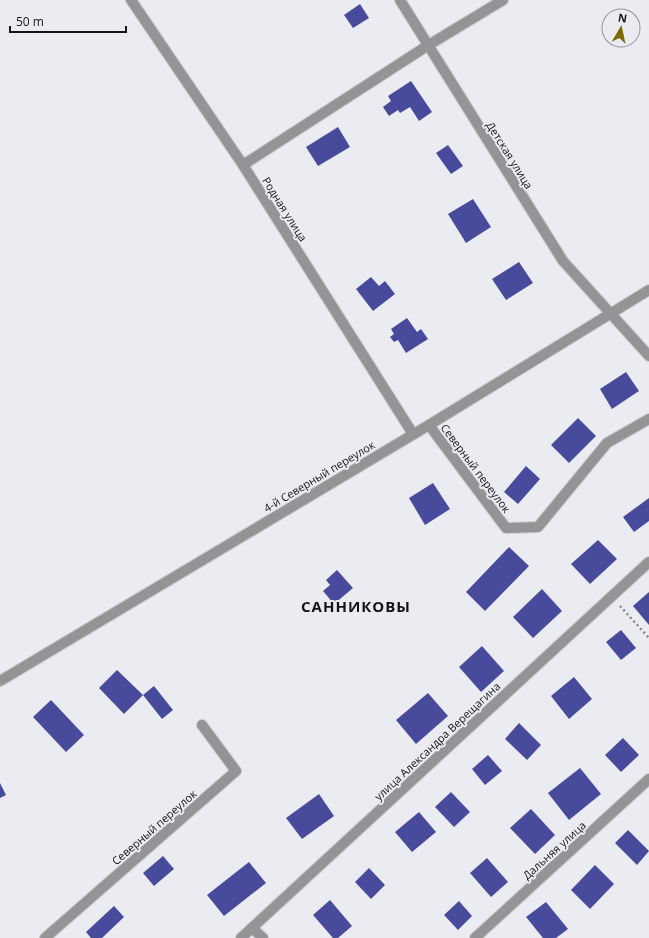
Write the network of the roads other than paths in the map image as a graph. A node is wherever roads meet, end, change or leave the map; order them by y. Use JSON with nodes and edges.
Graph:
{"nodes":[{"id":1,"x":131,"y":0,"type":"edge"},
{"id":2,"x":400,"y":0,"type":"edge"},
{"id":3,"x":502,"y":0,"type":"edge"},
{"id":4,"x":427,"y":46,"type":"junction"},
{"id":5,"x":243,"y":165,"type":"junction"},
{"id":6,"x":649,"y":290,"type":"edge"},
{"id":7,"x":611,"y":315,"type":"junction"},
{"id":8,"x":649,"y":356,"type":"edge"},
{"id":9,"x":649,"y":419,"type":"edge"},
{"id":10,"x":429,"y":425,"type":"junction"},
{"id":11,"x":413,"y":434,"type":"junction"},
{"id":12,"x":649,"y":562,"type":"edge"},
{"id":13,"x":0,"y":681,"type":"edge"},
{"id":14,"x":202,"y":725,"type":"dead end"},
{"id":15,"x":649,"y":779,"type":"edge"},
{"id":16,"x":252,"y":928,"type":"junction"},
{"id":17,"x":45,"y":938,"type":"edge"},
{"id":18,"x":241,"y":938,"type":"edge"},
{"id":19,"x":263,"y":938,"type":"edge"},
{"id":20,"x":475,"y":938,"type":"edge"}],
"edges":[{"from":1,"to":5,"type":"street","name":"Родная улица"},
{"from":2,"to":4,"type":"street","name":"Детская улица"},
{"from":3,"to":4,"type":"street"},
{"from":4,"to":5,"type":"street"},
{"from":4,"to":7,"type":"street","name":"Детская улица"},
{"from":5,"to":11,"type":"street","name":"Родная улица"},
{"from":6,"to":7,"type":"street","name":"4-й Северный переулок"},
{"from":7,"to":8,"type":"street"},
{"from":7,"to":10,"type":"street","name":"4-й Северный переулок"},
{"from":9,"to":10,"type":"street","name":"Северный переулок"},
{"from":10,"to":11,"type":"street","name":"4-й Северный переулок"},
{"from":11,"to":13,"type":"street","name":"4-й Северный переулок"},
{"from":12,"to":16,"type":"street","name":"улица Александра Верещагина"},
{"from":14,"to":17,"type":"street","name":"Северный переулок"},
{"from":15,"to":20,"type":"street","name":"Дальняя улица"},
{"from":16,"to":18,"type":"street","name":"улица Александра Верещагина"},
{"from":16,"to":19,"type":"street"}]}
